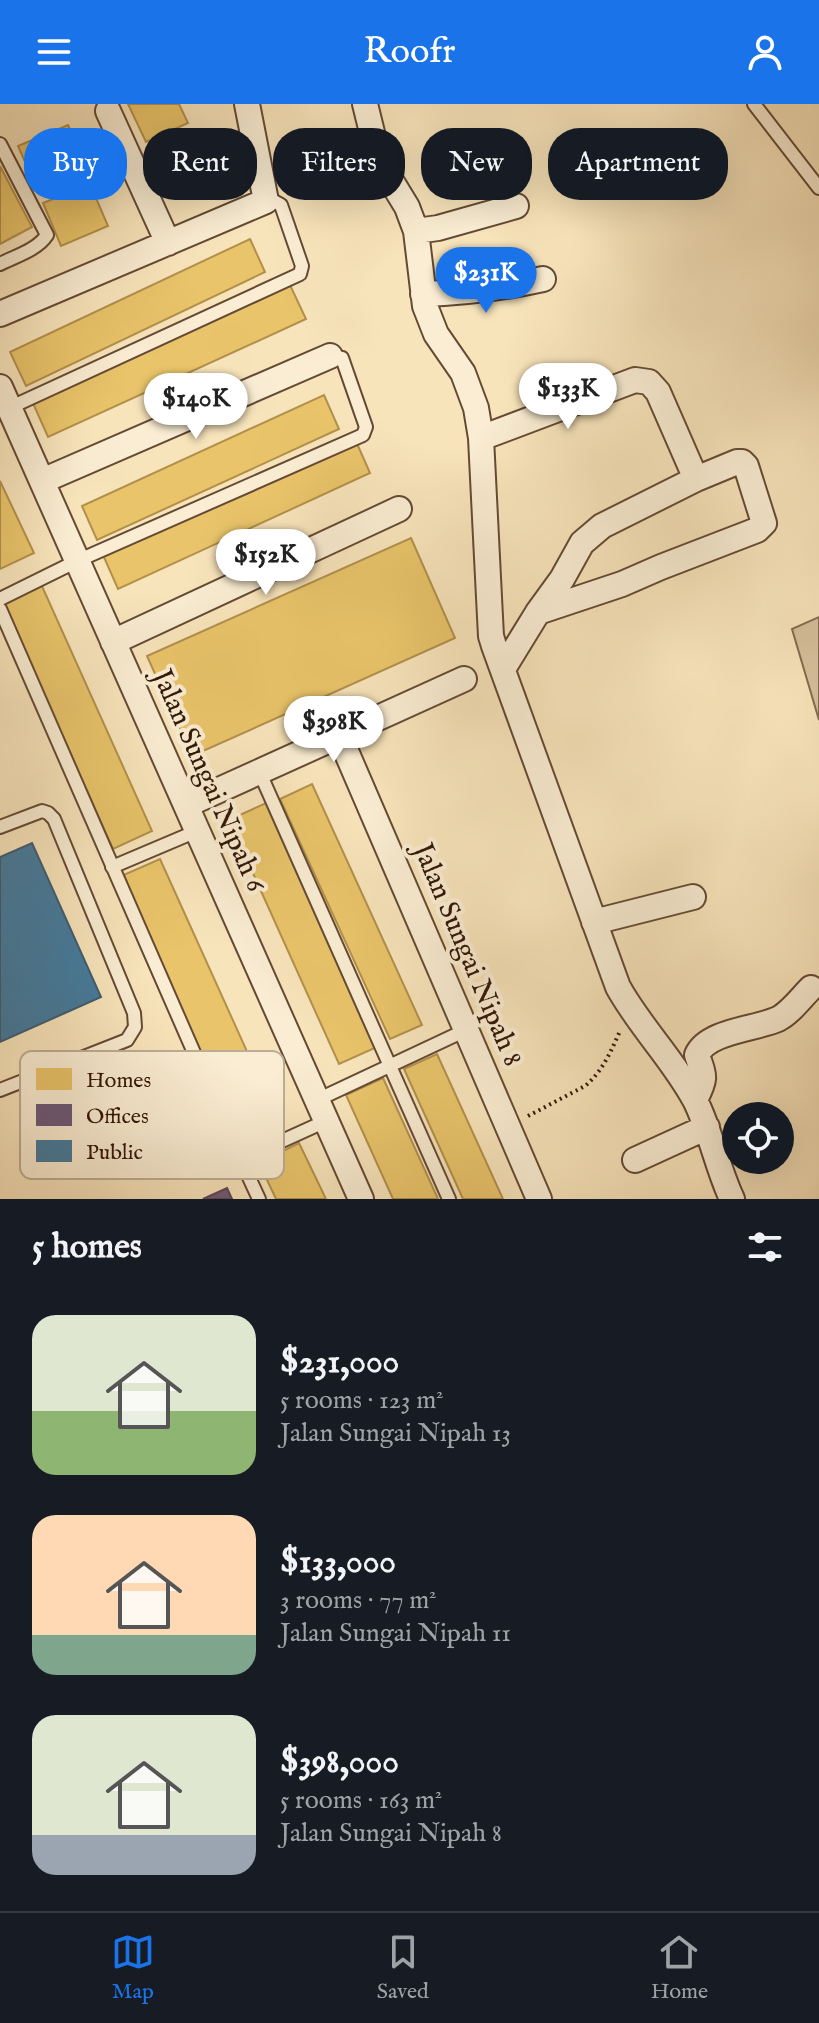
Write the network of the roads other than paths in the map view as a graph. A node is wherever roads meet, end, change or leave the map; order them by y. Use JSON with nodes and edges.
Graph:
{"nodes":[{"id":1,"x":247,"y":104,"type":"edge"},
{"id":2,"x":365,"y":104,"type":"edge"},
{"id":3,"x":754,"y":104,"type":"edge"},
{"id":4,"x":108,"y":111,"type":"dead end"},
{"id":5,"x":0,"y":144,"type":"edge"},
{"id":6,"x":819,"y":188,"type":"edge"},
{"id":7,"x":266,"y":201,"type":"junction"},
{"id":8,"x":516,"y":206,"type":"dead end"},
{"id":9,"x":416,"y":231,"type":"junction"},
{"id":10,"x":168,"y":243,"type":"junction"},
{"id":11,"x":0,"y":264,"type":"edge"},
{"id":12,"x":543,"y":279,"type":"dead end"},
{"id":13,"x":423,"y":294,"type":"junction"},
{"id":14,"x":0,"y":314,"type":"edge"},
{"id":15,"x":330,"y":356,"type":"joint"},
{"id":16,"x":5,"y":397,"type":"edge"},
{"id":17,"x":481,"y":438,"type":"junction"},
{"id":18,"x":696,"y":479,"type":"junction"},
{"id":19,"x":42,"y":481,"type":"junction"},
{"id":20,"x":399,"y":509,"type":"dead end"},
{"id":21,"x":77,"y":561,"type":"junction"},
{"id":22,"x":0,"y":599,"type":"edge"},
{"id":23,"x":0,"y":609,"type":"edge"},
{"id":24,"x":538,"y":612,"type":"junction"},
{"id":25,"x":113,"y":642,"type":"junction"},
{"id":26,"x":503,"y":669,"type":"junction"},
{"id":27,"x":464,"y":679,"type":"dead end"},
{"id":28,"x":339,"y":735,"type":"junction"},
{"id":29,"x":259,"y":771,"type":"junction"},
{"id":30,"x":186,"y":805,"type":"junction"},
{"id":31,"x":0,"y":827,"type":"edge"},
{"id":32,"x":197,"y":831,"type":"junction"},
{"id":33,"x":112,"y":867,"type":"junction"},
{"id":34,"x":693,"y":897,"type":"dead end"},
{"id":35,"x":594,"y":922,"type":"junction"},
{"id":36,"x":811,"y":988,"type":"dead end"},
{"id":37,"x":466,"y":1030,"type":"junction"},
{"id":38,"x":99,"y":1051,"type":"edge"},
{"id":39,"x":193,"y":1051,"type":"edge"},
{"id":40,"x":391,"y":1065,"type":"junction"},
{"id":41,"x":20,"y":1082,"type":"edge"},
{"id":42,"x":0,"y":1090,"type":"edge"},
{"id":43,"x":695,"y":1100,"type":"junction"},
{"id":44,"x":321,"y":1110,"type":"junction"},
{"id":45,"x":707,"y":1127,"type":"junction"},
{"id":46,"x":284,"y":1135,"type":"edge"},
{"id":47,"x":635,"y":1160,"type":"dead end"},
{"id":48,"x":250,"y":1179,"type":"edge"},
{"id":49,"x":259,"y":1199,"type":"edge"},
{"id":50,"x":361,"y":1199,"type":"edge"},
{"id":51,"x":449,"y":1199,"type":"edge"},
{"id":52,"x":539,"y":1199,"type":"edge"},
{"id":53,"x":732,"y":1199,"type":"edge"}],
"edges":[{"from":1,"to":7,"type":"street"},
{"from":2,"to":9,"type":"street"},
{"from":3,"to":6,"type":"lane"},
{"from":4,"to":10,"type":"street"},
{"from":5,"to":11,"type":"lane"},
{"from":7,"to":10,"type":"street"},
{"from":7,"to":16,"type":"lane"},
{"from":8,"to":9,"type":"street"},
{"from":9,"to":13,"type":"street"},
{"from":10,"to":14,"type":"street"},
{"from":12,"to":13,"type":"street"},
{"from":13,"to":17,"type":"street"},
{"from":15,"to":19,"type":"street"},
{"from":15,"to":21,"type":"lane"},
{"from":16,"to":19,"type":"street","name":"Jalan Sungai Nipah 6"},
{"from":17,"to":18,"type":"street"},
{"from":17,"to":26,"type":"street"},
{"from":18,"to":24,"type":"street"},
{"from":18,"to":24,"type":"street"},
{"from":19,"to":21,"type":"street","name":"Jalan Sungai Nipah 6"},
{"from":20,"to":25,"type":"street"},
{"from":21,"to":22,"type":"lane"},
{"from":21,"to":25,"type":"street","name":"Jalan Sungai Nipah 6"},
{"from":23,"to":33,"type":"lane"},
{"from":24,"to":26,"type":"street"},
{"from":25,"to":30,"type":"street","name":"Jalan Sungai Nipah 6"},
{"from":26,"to":35,"type":"street"},
{"from":27,"to":28,"type":"street"},
{"from":28,"to":29,"type":"street"},
{"from":28,"to":37,"type":"street","name":"Jalan Sungai Nipah 8"},
{"from":29,"to":30,"type":"street"},
{"from":29,"to":40,"type":"lane"},
{"from":30,"to":32,"type":"street","name":"Jalan Sungai Nipah 6"},
{"from":31,"to":38,"type":"lane"},
{"from":32,"to":33,"type":"lane"},
{"from":32,"to":44,"type":"street","name":"Jalan Sungai Nipah 6"},
{"from":33,"to":39,"type":"lane"},
{"from":34,"to":35,"type":"street"},
{"from":35,"to":43,"type":"street"},
{"from":36,"to":43,"type":"street"},
{"from":37,"to":40,"type":"lane"},
{"from":37,"to":52,"type":"street","name":"Jalan Sungai Nipah 8"},
{"from":40,"to":44,"type":"lane"},
{"from":40,"to":51,"type":"lane"},
{"from":41,"to":42,"type":"lane"},
{"from":43,"to":45,"type":"street"},
{"from":44,"to":46,"type":"lane"},
{"from":44,"to":50,"type":"street","name":"Jalan Sungai Nipah 6"},
{"from":45,"to":47,"type":"street"},
{"from":45,"to":53,"type":"street"},
{"from":48,"to":49,"type":"lane"}]}
